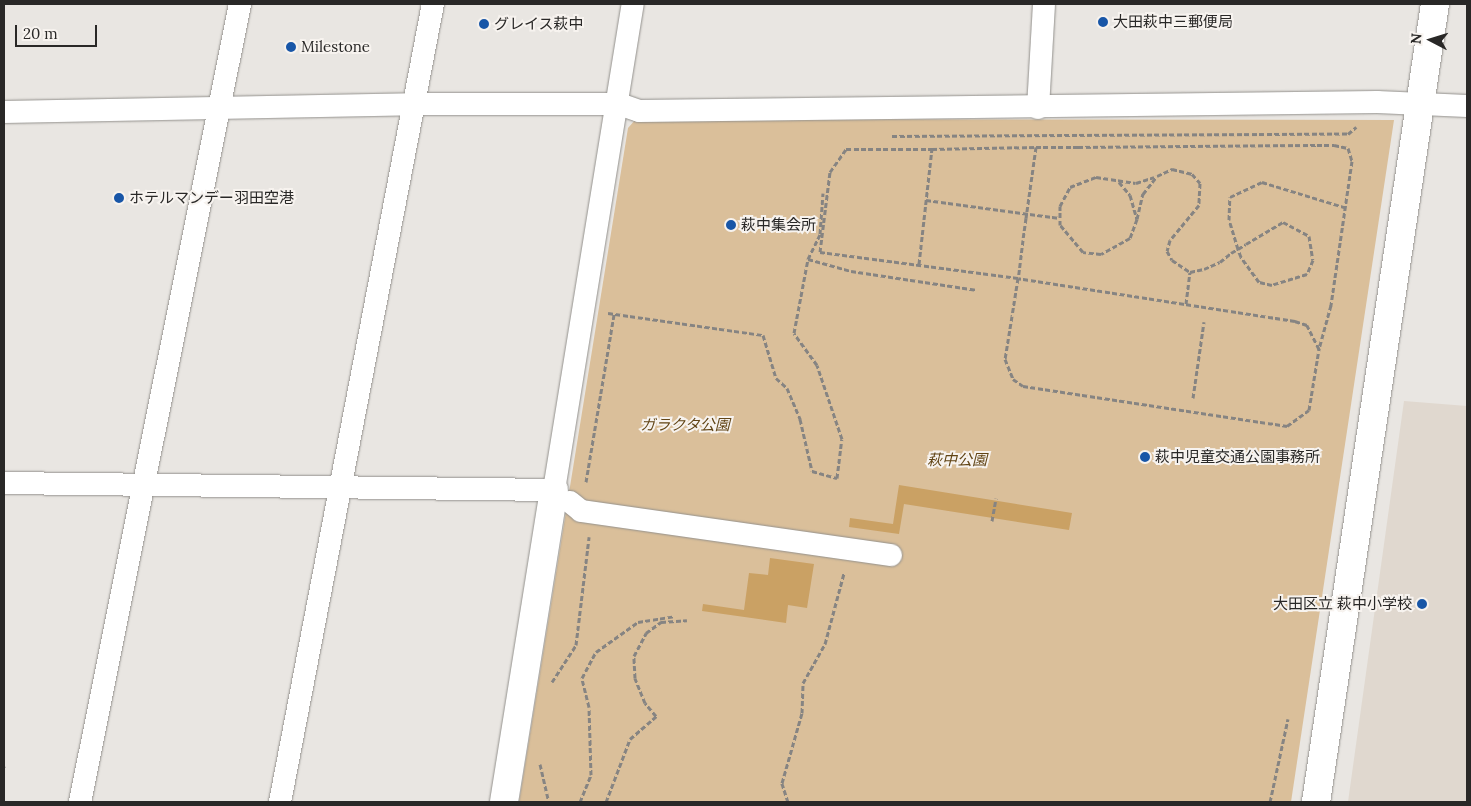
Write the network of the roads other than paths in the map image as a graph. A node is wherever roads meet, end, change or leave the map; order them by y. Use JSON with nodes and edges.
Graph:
{"nodes":[{"id":1,"x":240,"y":4,"type":"edge"},
{"id":2,"x":433,"y":4,"type":"edge"},
{"id":3,"x":633,"y":4,"type":"edge"},
{"id":4,"x":1044,"y":4,"type":"edge"},
{"id":5,"x":1435,"y":4,"type":"edge"},
{"id":6,"x":414,"y":104,"type":"junction"},
{"id":7,"x":618,"y":104,"type":"junction"},
{"id":8,"x":1422,"y":106,"type":"junction"},
{"id":9,"x":1467,"y":106,"type":"edge"},
{"id":10,"x":220,"y":108,"type":"junction"},
{"id":11,"x":1038,"y":108,"type":"junction"},
{"id":12,"x":4,"y":112,"type":"edge"},
{"id":13,"x":4,"y":483,"type":"edge"},
{"id":14,"x":145,"y":486,"type":"junction"},
{"id":15,"x":342,"y":488,"type":"junction"},
{"id":16,"x":568,"y":501,"type":"junction"},
{"id":17,"x":891,"y":554,"type":"dead end"},
{"id":18,"x":80,"y":802,"type":"edge"},
{"id":19,"x":280,"y":802,"type":"edge"},
{"id":20,"x":504,"y":802,"type":"edge"},
{"id":21,"x":1316,"y":802,"type":"edge"}],
"edges":[{"from":1,"to":10,"type":"street"},
{"from":2,"to":6,"type":"street"},
{"from":3,"to":7,"type":"street"},
{"from":4,"to":11,"type":"street"},
{"from":5,"to":8,"type":"street"},
{"from":6,"to":7,"type":"street"},
{"from":6,"to":10,"type":"street"},
{"from":6,"to":15,"type":"street"},
{"from":7,"to":11,"type":"street"},
{"from":7,"to":16,"type":"street"},
{"from":8,"to":9,"type":"street"},
{"from":8,"to":11,"type":"street"},
{"from":8,"to":21,"type":"street"},
{"from":10,"to":12,"type":"street"},
{"from":10,"to":14,"type":"street"},
{"from":13,"to":14,"type":"street"},
{"from":14,"to":15,"type":"street"},
{"from":14,"to":18,"type":"street"},
{"from":15,"to":16,"type":"street"},
{"from":15,"to":19,"type":"street"},
{"from":16,"to":17,"type":"street"},
{"from":16,"to":20,"type":"street"}]}
